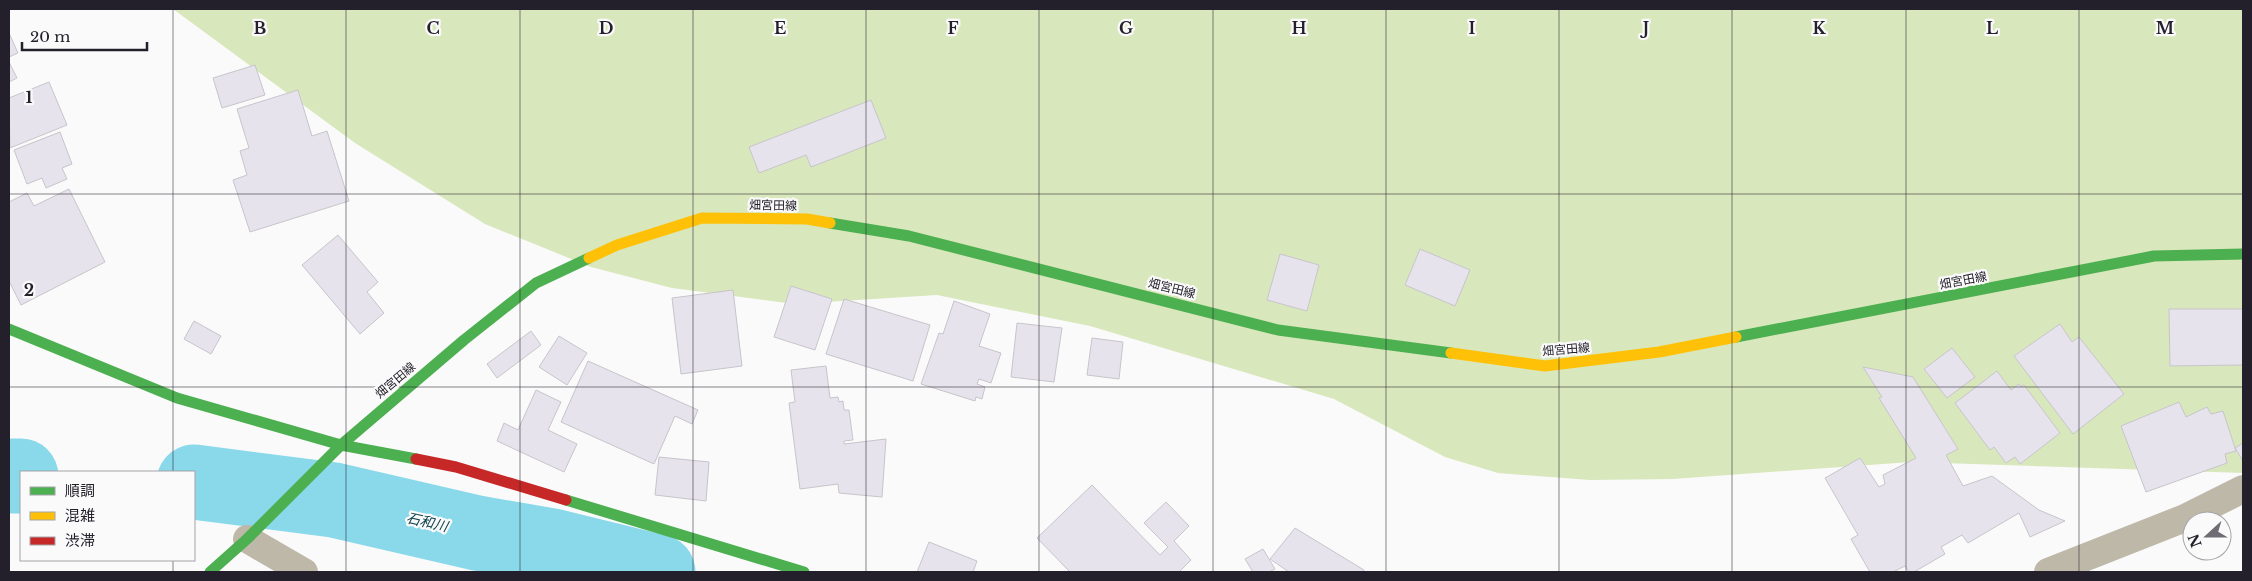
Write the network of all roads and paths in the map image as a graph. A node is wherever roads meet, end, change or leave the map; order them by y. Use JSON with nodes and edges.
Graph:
{"nodes":[{"id":1,"x":2243,"y":254,"type":"edge"},
{"id":2,"x":9,"y":329,"type":"edge"},
{"id":3,"x":341,"y":445,"type":"junction"},
{"id":4,"x":2243,"y":489,"type":"edge"},
{"id":5,"x":255,"y":531,"type":"junction"},
{"id":6,"x":210,"y":572,"type":"edge"},
{"id":7,"x":304,"y":572,"type":"edge"},
{"id":8,"x":804,"y":572,"type":"edge"},
{"id":9,"x":2048,"y":572,"type":"edge"}],
"edges":[{"from":1,"to":3,"type":"main road","name":"畑宮田線"},
{"from":2,"to":3,"type":"main road"},
{"from":3,"to":5,"type":"main road","name":"畑宮田線"},
{"from":3,"to":8,"type":"main road"},
{"from":4,"to":9,"type":"street"},
{"from":5,"to":6,"type":"main road","name":"畑宮田線"},
{"from":5,"to":7,"type":"street"}]}
